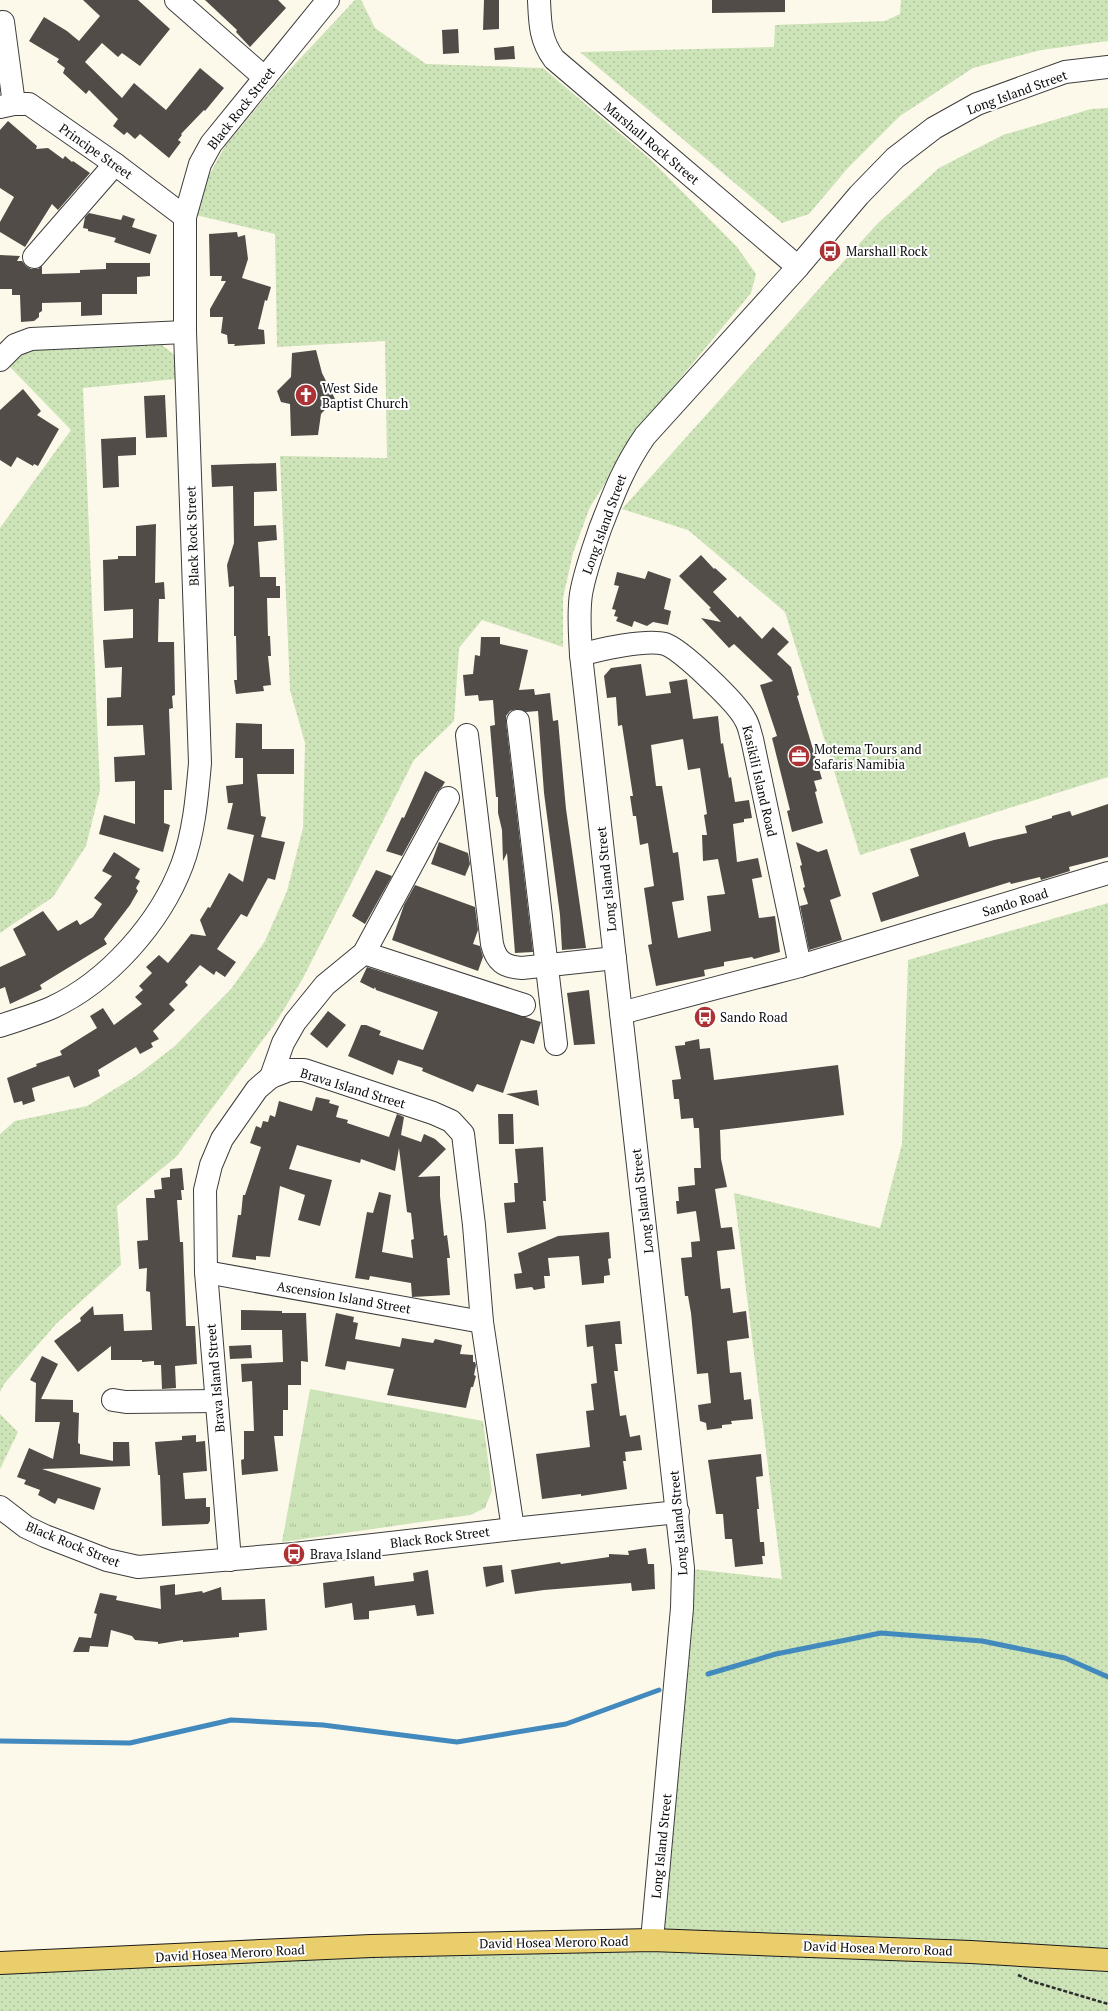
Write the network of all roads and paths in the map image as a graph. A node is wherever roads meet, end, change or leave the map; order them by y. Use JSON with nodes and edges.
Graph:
{"nodes":[{"id":1,"x":176,"y":0,"type":"edge"},
{"id":2,"x":328,"y":0,"type":"edge"},
{"id":3,"x":539,"y":0,"type":"edge"},
{"id":4,"x":3,"y":22,"type":"dead end"},
{"id":5,"x":1108,"y":67,"type":"edge"},
{"id":6,"x":265,"y":78,"type":"junction"},
{"id":7,"x":7,"y":105,"type":"edge"},
{"id":8,"x":114,"y":164,"type":"junction"},
{"id":9,"x":185,"y":217,"type":"junction"},
{"id":10,"x":34,"y":257,"type":"dead end"},
{"id":11,"x":798,"y":267,"type":"junction"},
{"id":12,"x":185,"y":332,"type":"junction"},
{"id":13,"x":0,"y":360,"type":"edge"},
{"id":14,"x":581,"y":655,"type":"junction"},
{"id":15,"x":518,"y":721,"type":"dead end"},
{"id":16,"x":467,"y":735,"type":"dead end"},
{"id":17,"x":448,"y":798,"type":"dead end"},
{"id":18,"x":1108,"y":873,"type":"edge"},
{"id":19,"x":364,"y":953,"type":"junction"},
{"id":20,"x":615,"y":958,"type":"junction"},
{"id":21,"x":548,"y":964,"type":"junction"},
{"id":22,"x":800,"y":966,"type":"junction"},
{"id":23,"x":524,"y":1005,"type":"dead end"},
{"id":24,"x":621,"y":1013,"type":"junction"},
{"id":25,"x":0,"y":1026,"type":"edge"},
{"id":26,"x":556,"y":1044,"type":"dead end"},
{"id":27,"x":271,"y":1077,"type":"junction"},
{"id":28,"x":206,"y":1272,"type":"junction"},
{"id":29,"x":482,"y":1322,"type":"junction"},
{"id":30,"x":113,"y":1400,"type":"dead end"},
{"id":31,"x":217,"y":1401,"type":"junction"},
{"id":32,"x":0,"y":1507,"type":"edge"},
{"id":33,"x":678,"y":1512,"type":"junction"},
{"id":34,"x":513,"y":1529,"type":"junction"},
{"id":35,"x":230,"y":1560,"type":"junction"},
{"id":36,"x":652,"y":1940,"type":"junction"},
{"id":37,"x":1108,"y":1960,"type":"edge"},
{"id":38,"x":0,"y":1963,"type":"edge"},
{"id":39,"x":1011,"y":1971,"type":"dead end"},
{"id":40,"x":1108,"y":2004,"type":"edge"}],
"edges":[{"from":1,"to":6,"type":"street"},
{"from":2,"to":6,"type":"street","name":"Black Rock Street"},
{"from":3,"to":11,"type":"street","name":"Marshall Rock Street"},
{"from":4,"to":7,"type":"street"},
{"from":5,"to":11,"type":"street","name":"Long Island Street"},
{"from":6,"to":9,"type":"street","name":"Black Rock Street"},
{"from":7,"to":8,"type":"street","name":"Principe Street"},
{"from":8,"to":9,"type":"street","name":"Principe Street"},
{"from":8,"to":10,"type":"street"},
{"from":9,"to":12,"type":"street","name":"Black Rock Street"},
{"from":11,"to":14,"type":"street","name":"Long Island Street"},
{"from":12,"to":13,"type":"street"},
{"from":12,"to":25,"type":"street","name":"Black Rock Street"},
{"from":14,"to":20,"type":"street","name":"Long Island Street"},
{"from":14,"to":22,"type":"street","name":"Kasikili Island Road"},
{"from":15,"to":21,"type":"street"},
{"from":16,"to":21,"type":"street"},
{"from":17,"to":19,"type":"street"},
{"from":18,"to":22,"type":"street","name":"Sando Road"},
{"from":19,"to":23,"type":"street"},
{"from":19,"to":27,"type":"street"},
{"from":20,"to":21,"type":"street"},
{"from":20,"to":24,"type":"street","name":"Long Island Street"},
{"from":21,"to":26,"type":"street"},
{"from":22,"to":24,"type":"street","name":"Sando Road"},
{"from":24,"to":33,"type":"street","name":"Long Island Street"},
{"from":27,"to":28,"type":"street","name":"Brava Island Street"},
{"from":27,"to":29,"type":"street","name":"Brava Island Street"},
{"from":28,"to":29,"type":"street","name":"Ascension Island Street"},
{"from":28,"to":31,"type":"street","name":"Brava Island Street"},
{"from":29,"to":34,"type":"street","name":"Brava Island Street"},
{"from":30,"to":31,"type":"street"},
{"from":31,"to":35,"type":"street","name":"Brava Island Street"},
{"from":32,"to":35,"type":"street","name":"Black Rock Street"},
{"from":33,"to":34,"type":"street","name":"Black Rock Street"},
{"from":33,"to":36,"type":"street","name":"Long Island Street"},
{"from":34,"to":35,"type":"street","name":"Black Rock Street"},
{"from":36,"to":37,"type":"main road","name":"David Hosea Meroro Road"},
{"from":36,"to":38,"type":"main road","name":"David Hosea Meroro Road"},
{"from":39,"to":40,"type":"path"}]}
